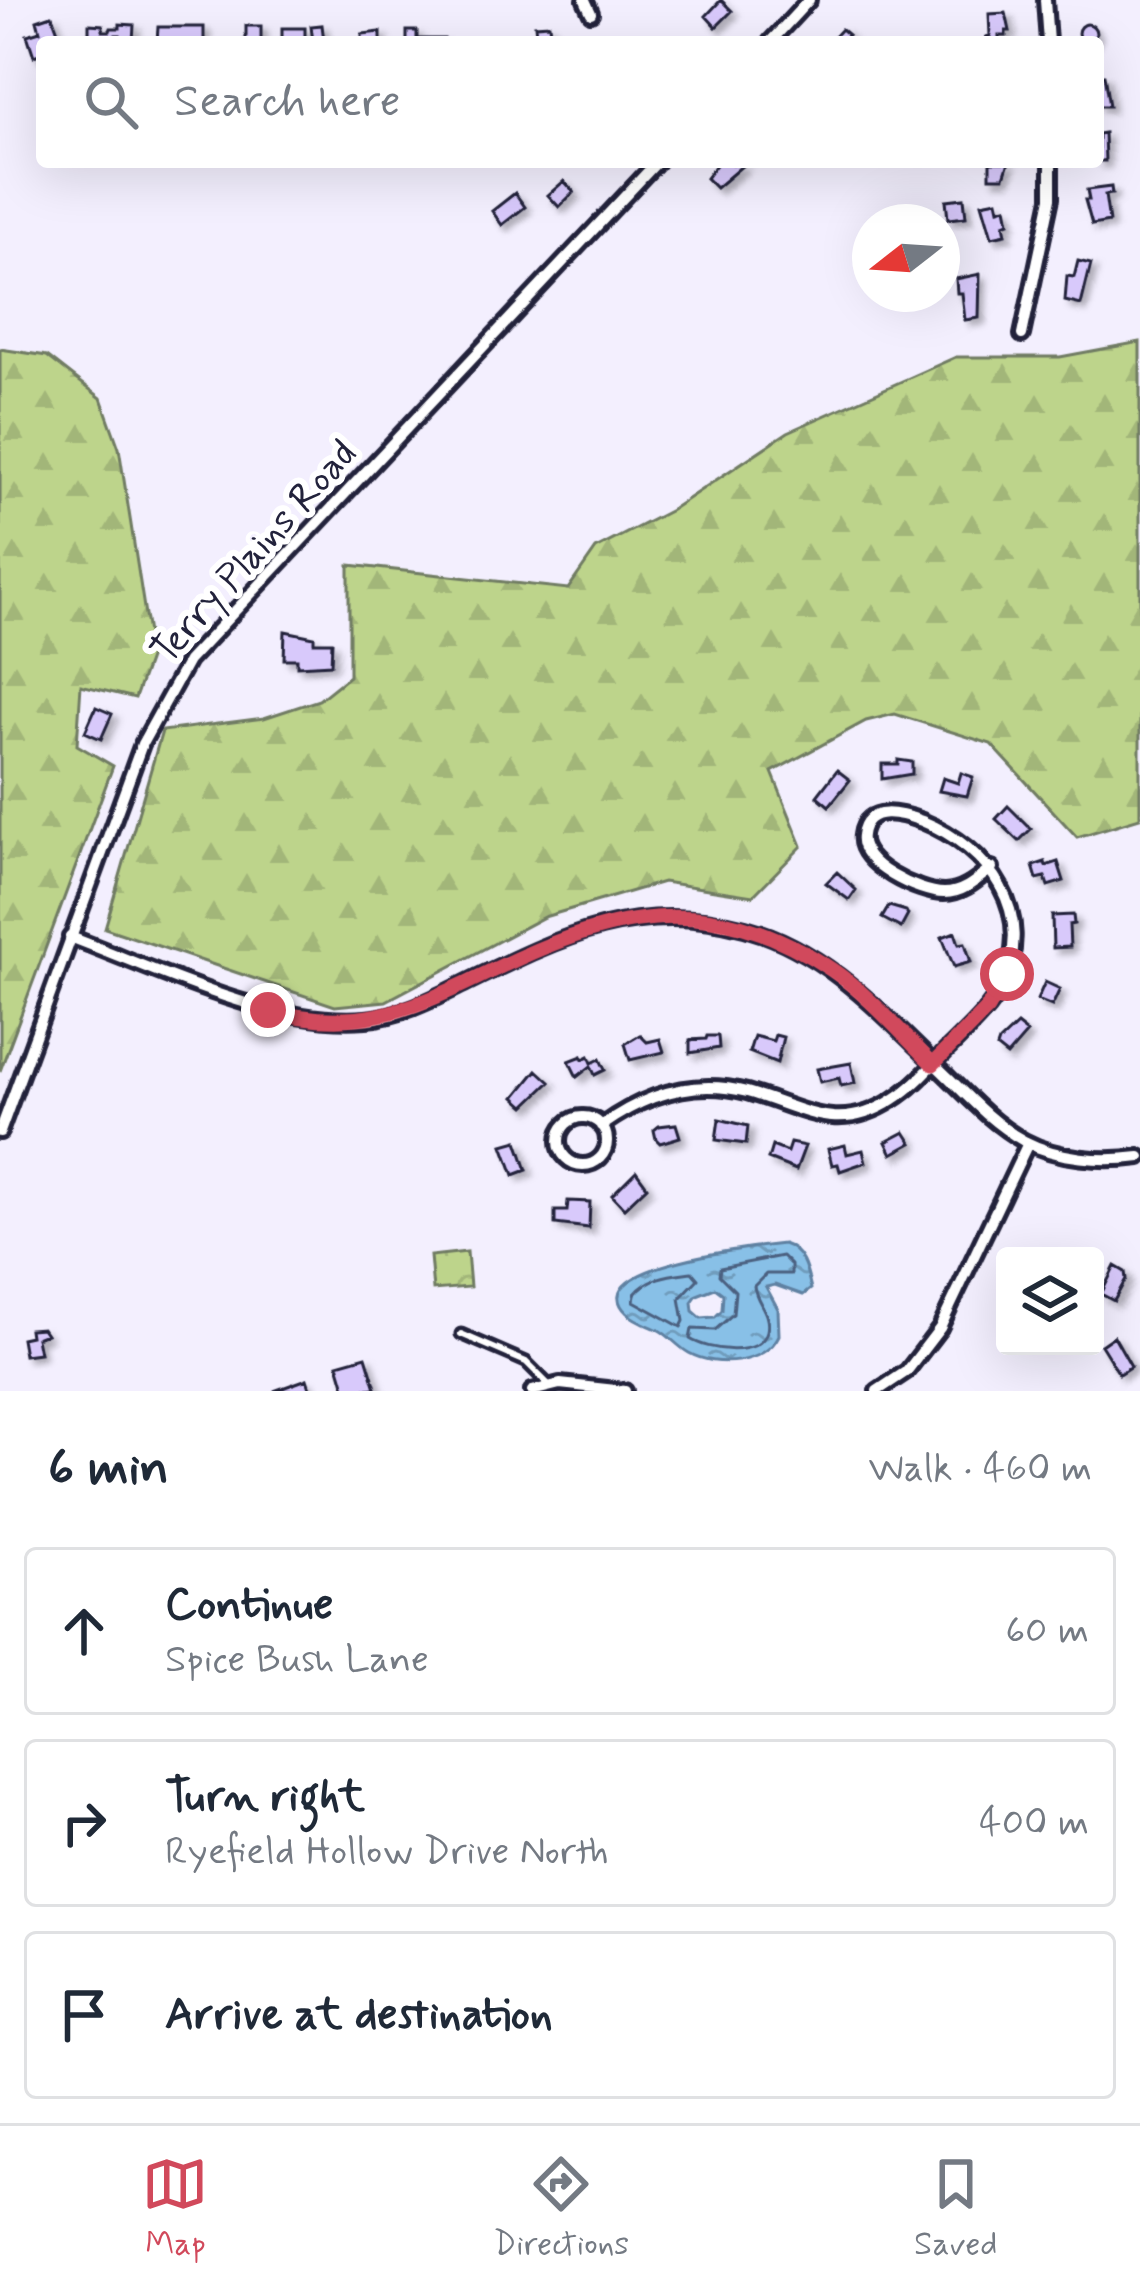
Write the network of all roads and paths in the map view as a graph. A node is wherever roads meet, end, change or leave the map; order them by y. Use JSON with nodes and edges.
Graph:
{"nodes":[{"id":1,"x":585,"y":0,"type":"edge"},
{"id":2,"x":809,"y":0,"type":"edge"},
{"id":3,"x":1045,"y":0,"type":"edge"},
{"id":4,"x":590,"y":13,"type":"dead end"},
{"id":5,"x":776,"y":36,"type":"edge"},
{"id":6,"x":1048,"y":36,"type":"edge"},
{"id":7,"x":651,"y":168,"type":"edge"},
{"id":8,"x":1051,"y":168,"type":"edge"},
{"id":9,"x":1022,"y":335,"type":"dead end"},
{"id":10,"x":992,"y":868,"type":"junction"},
{"id":11,"x":70,"y":937,"type":"junction"},
{"id":12,"x":933,"y":1064,"type":"junction"},
{"id":13,"x":601,"y":1126,"type":"junction"},
{"id":14,"x":0,"y":1132,"type":"edge"},
{"id":15,"x":1028,"y":1143,"type":"junction"},
{"id":16,"x":1140,"y":1157,"type":"edge"},
{"id":17,"x":461,"y":1334,"type":"dead end"},
{"id":18,"x":550,"y":1387,"type":"junction"},
{"id":19,"x":532,"y":1391,"type":"edge"},
{"id":20,"x":625,"y":1391,"type":"edge"},
{"id":21,"x":877,"y":1391,"type":"edge"}],
"edges":[{"from":1,"to":4,"type":"street"},
{"from":2,"to":5,"type":"street"},
{"from":3,"to":6,"type":"street"},
{"from":7,"to":11,"type":"street","name":"Terry Plains Road"},
{"from":8,"to":9,"type":"street"},
{"from":10,"to":10,"type":"street"},
{"from":10,"to":12,"type":"street"},
{"from":11,"to":12,"type":"street"},
{"from":11,"to":14,"type":"street","name":"Terry Plains Road"},
{"from":12,"to":13,"type":"street"},
{"from":12,"to":15,"type":"street"},
{"from":13,"to":13,"type":"street"},
{"from":15,"to":16,"type":"street"},
{"from":15,"to":21,"type":"street"},
{"from":17,"to":18,"type":"lane"},
{"from":18,"to":19,"type":"street"},
{"from":18,"to":20,"type":"street"}]}
